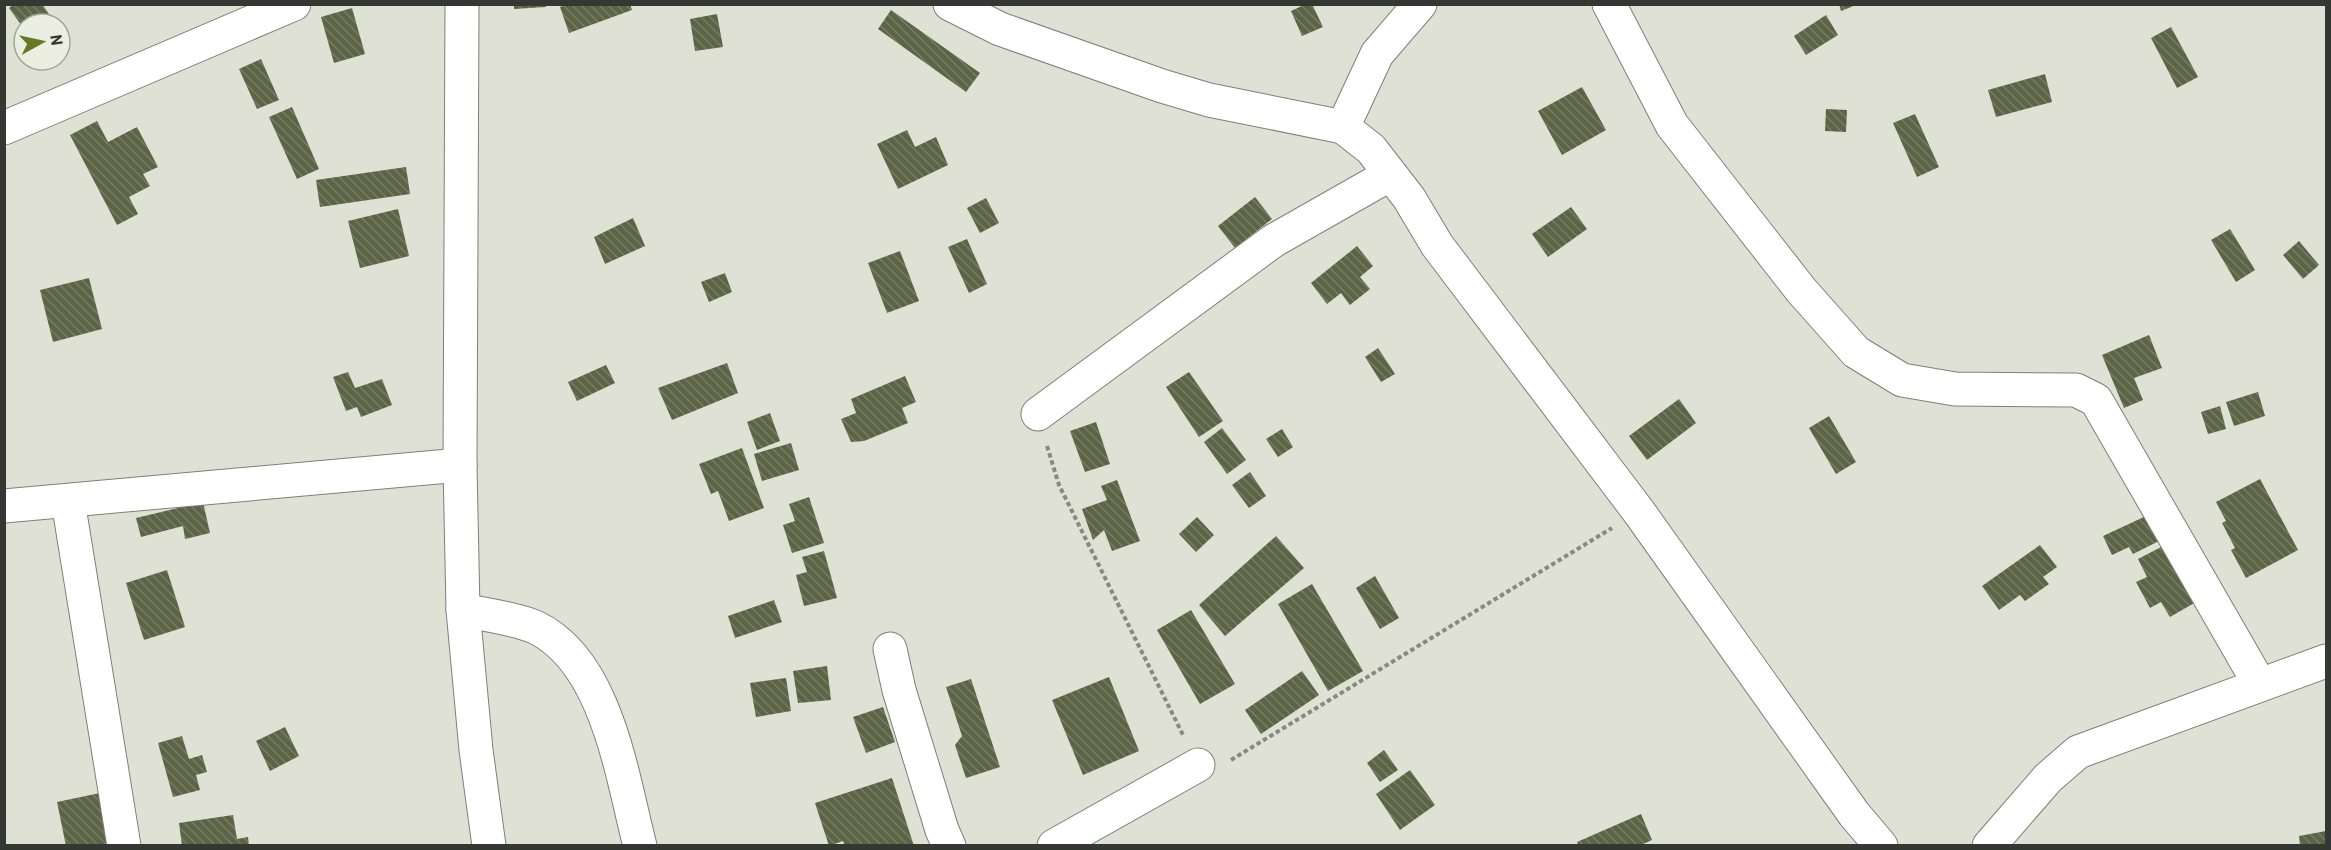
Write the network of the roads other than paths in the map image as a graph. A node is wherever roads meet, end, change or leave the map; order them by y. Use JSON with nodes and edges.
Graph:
{"nodes":[{"id":1,"x":294,"y":4,"type":"edge"},
{"id":2,"x":462,"y":4,"type":"edge"},
{"id":3,"x":950,"y":4,"type":"edge"},
{"id":4,"x":1419,"y":4,"type":"edge"},
{"id":5,"x":1609,"y":4,"type":"edge"},
{"id":6,"x":1343,"y":127,"type":"junction"},
{"id":7,"x":4,"y":128,"type":"edge"},
{"id":8,"x":1389,"y":175,"type":"junction"},
{"id":9,"x":1038,"y":414,"type":"road end"},
{"id":10,"x":460,"y":465,"type":"junction"},
{"id":11,"x":68,"y":501,"type":"junction"},
{"id":12,"x":4,"y":506,"type":"edge"},
{"id":13,"x":463,"y":610,"type":"junction"},
{"id":14,"x":890,"y":649,"type":"dead end"},
{"id":15,"x":2326,"y":661,"type":"edge"},
{"id":16,"x":2260,"y":685,"type":"junction"},
{"id":17,"x":1198,"y":765,"type":"road end"},
{"id":18,"x":124,"y":846,"type":"edge"},
{"id":19,"x":489,"y":846,"type":"edge"},
{"id":20,"x":640,"y":846,"type":"edge"},
{"id":21,"x":950,"y":846,"type":"edge"},
{"id":22,"x":1054,"y":846,"type":"edge"},
{"id":23,"x":1881,"y":846,"type":"edge"},
{"id":24,"x":1989,"y":846,"type":"edge"}],
"edges":[{"from":1,"to":7,"type":"street"},
{"from":2,"to":10,"type":"street"},
{"from":3,"to":6,"type":"street"},
{"from":4,"to":6,"type":"street"},
{"from":5,"to":16,"type":"street"},
{"from":6,"to":8,"type":"street"},
{"from":8,"to":9,"type":"street"},
{"from":8,"to":23,"type":"street"},
{"from":10,"to":11,"type":"street"},
{"from":10,"to":13,"type":"street"},
{"from":11,"to":12,"type":"street"},
{"from":11,"to":18,"type":"street"},
{"from":13,"to":19,"type":"street"},
{"from":13,"to":20,"type":"street"},
{"from":14,"to":21,"type":"street"},
{"from":15,"to":16,"type":"street"},
{"from":16,"to":24,"type":"street"},
{"from":17,"to":22,"type":"street"}]}
